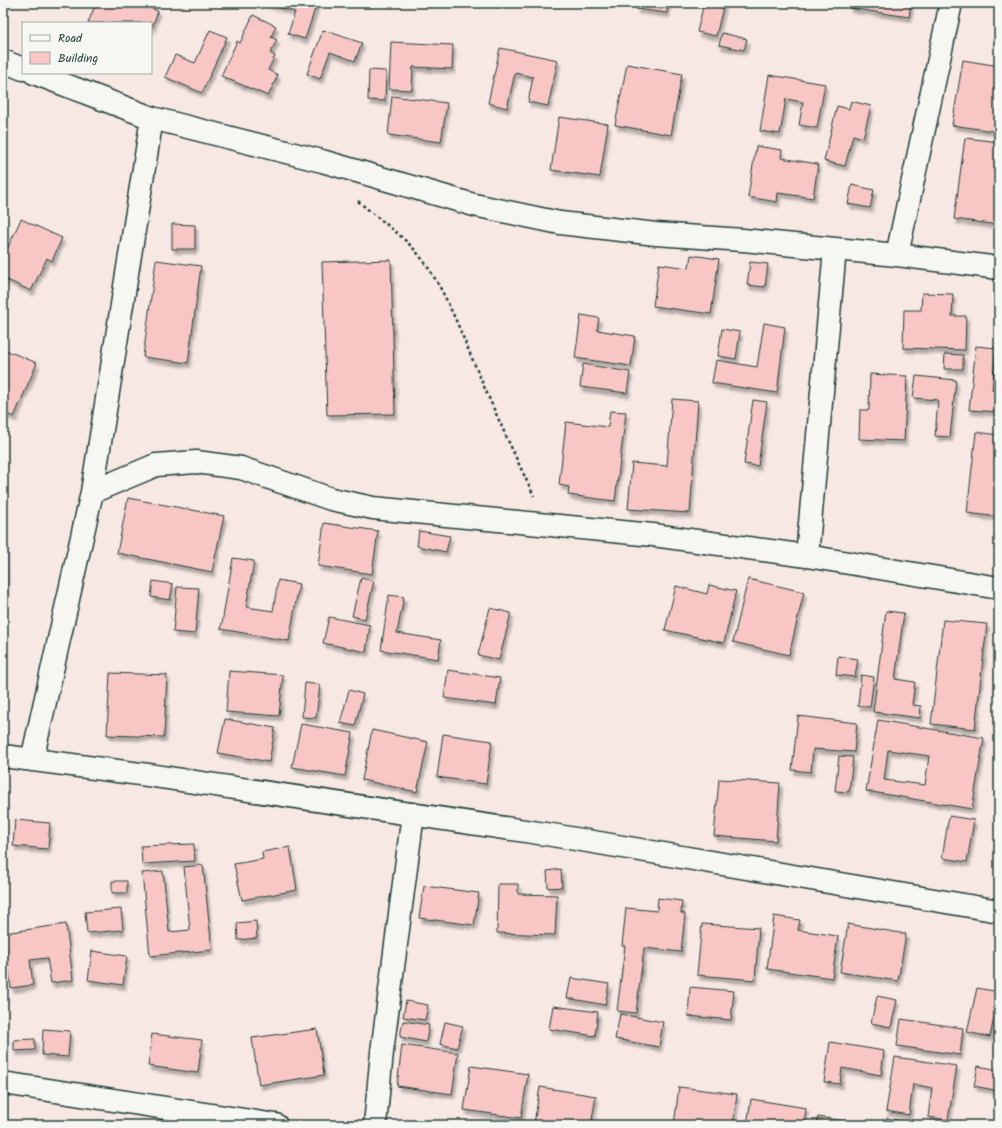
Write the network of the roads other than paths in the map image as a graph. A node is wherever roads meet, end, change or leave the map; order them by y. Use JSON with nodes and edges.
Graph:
{"nodes":[{"id":1,"x":951,"y":3,"type":"edge"},
{"id":2,"x":3,"y":61,"type":"edge"},
{"id":3,"x":22,"y":69,"type":"edge"},
{"id":4,"x":37,"y":74,"type":"edge"},
{"id":5,"x":152,"y":118,"type":"junction"},
{"id":6,"x":835,"y":250,"type":"junction"},
{"id":7,"x":897,"y":255,"type":"junction"},
{"id":8,"x":999,"y":268,"type":"edge"},
{"id":9,"x":92,"y":492,"type":"junction"},
{"id":10,"x":807,"y":556,"type":"junction"},
{"id":11,"x":999,"y":588,"type":"edge"},
{"id":12,"x":3,"y":756,"type":"edge"},
{"id":13,"x":32,"y":760,"type":"junction"},
{"id":14,"x":413,"y":814,"type":"junction"},
{"id":15,"x":999,"y":911,"type":"edge"},
{"id":16,"x":3,"y":1083,"type":"edge"},
{"id":17,"x":276,"y":1125,"type":"edge"},
{"id":18,"x":375,"y":1125,"type":"edge"}],
"edges":[{"from":1,"to":7,"type":"street"},
{"from":2,"to":3,"type":"street"},
{"from":4,"to":5,"type":"street"},
{"from":5,"to":6,"type":"street"},
{"from":5,"to":9,"type":"street"},
{"from":6,"to":7,"type":"street"},
{"from":6,"to":10,"type":"street"},
{"from":7,"to":8,"type":"street"},
{"from":9,"to":10,"type":"street"},
{"from":9,"to":13,"type":"street"},
{"from":10,"to":11,"type":"street"},
{"from":12,"to":13,"type":"street"},
{"from":13,"to":14,"type":"street"},
{"from":14,"to":15,"type":"street"},
{"from":14,"to":18,"type":"street"},
{"from":16,"to":17,"type":"street"}]}
